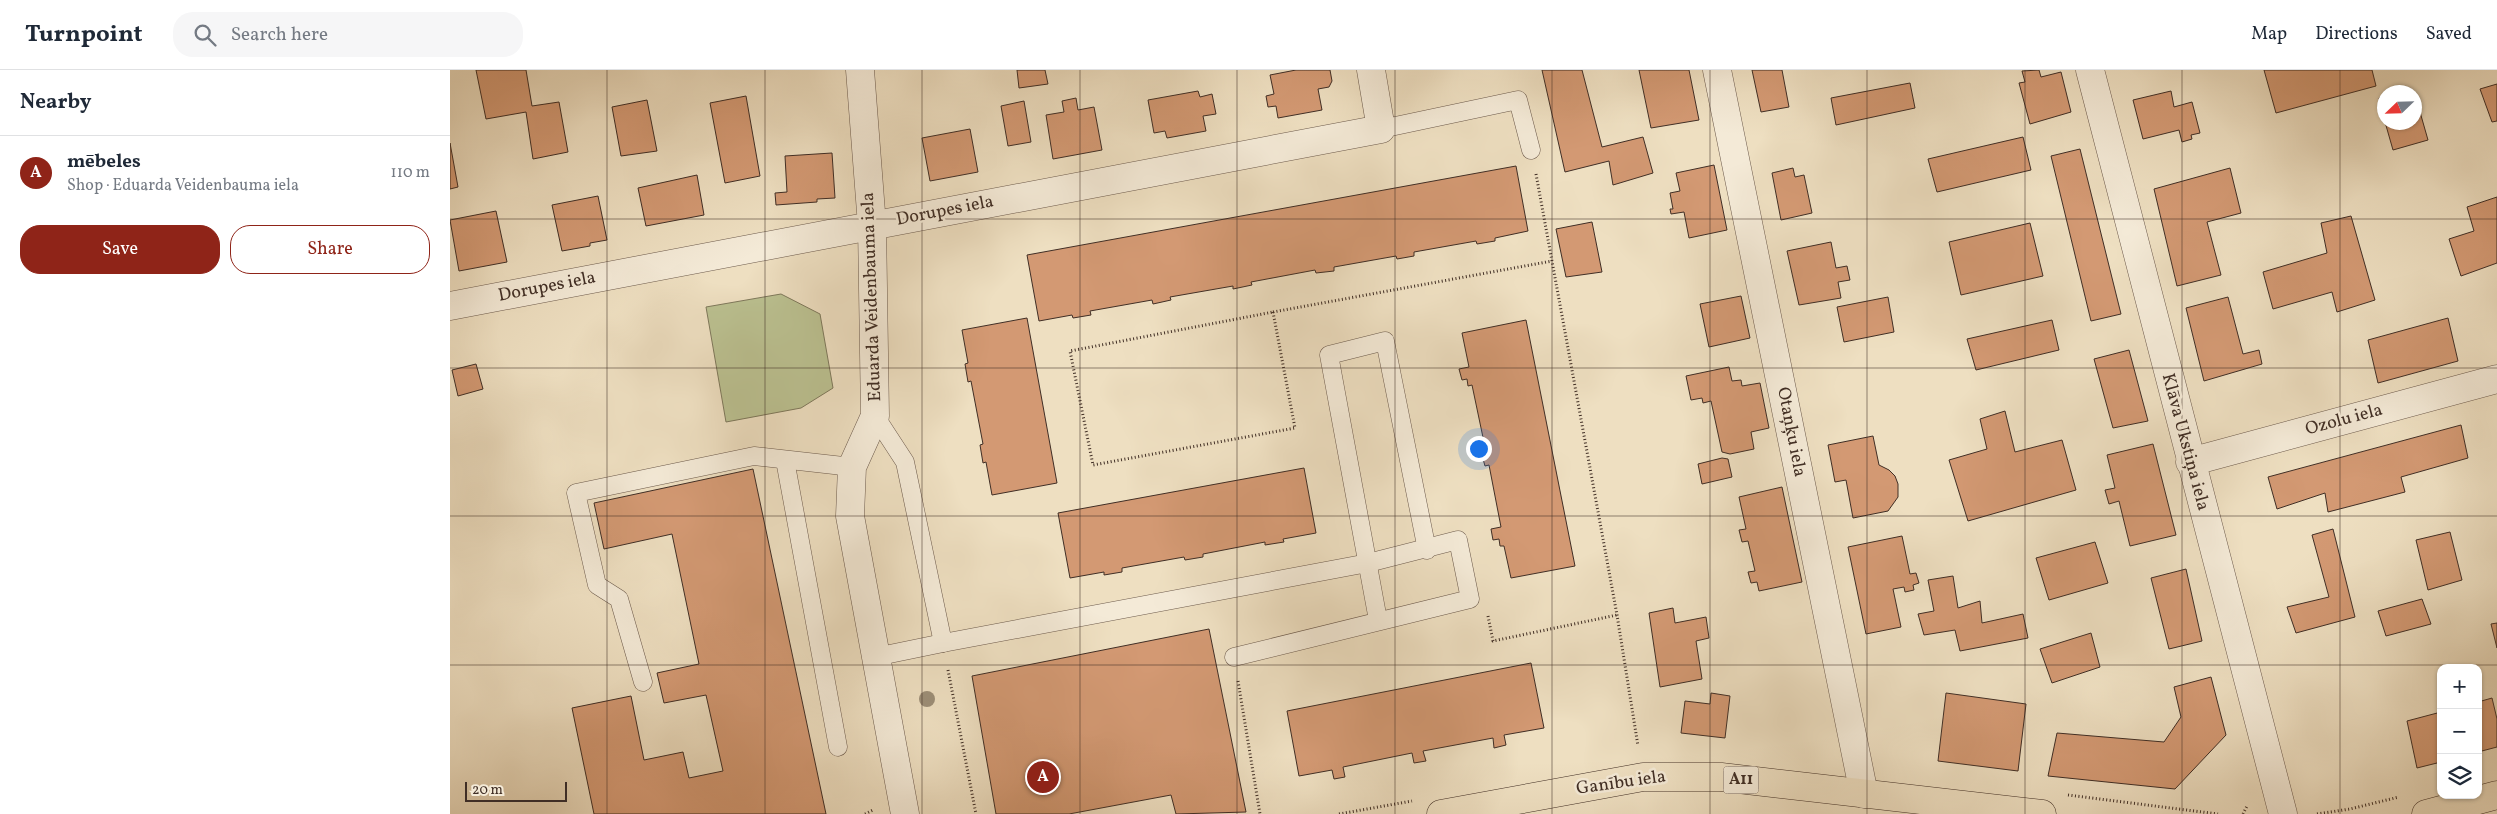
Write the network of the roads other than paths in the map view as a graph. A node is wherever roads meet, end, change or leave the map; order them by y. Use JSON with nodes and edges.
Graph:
{"nodes":[{"id":1,"x":860,"y":70,"type":"edge"},
{"id":2,"x":1371,"y":70,"type":"edge"},
{"id":3,"x":1717,"y":70,"type":"edge"},
{"id":4,"x":2097,"y":72,"type":"edge"},
{"id":5,"x":1381,"y":129,"type":"junction"},
{"id":6,"x":1532,"y":150,"type":"road end"},
{"id":7,"x":872,"y":225,"type":"junction"},
{"id":8,"x":450,"y":306,"type":"edge"},
{"id":9,"x":2497,"y":379,"type":"edge"},
{"id":10,"x":875,"y":416,"type":"junction"},
{"id":11,"x":785,"y":460,"type":"junction"},
{"id":12,"x":2190,"y":462,"type":"junction"},
{"id":13,"x":852,"y":467,"type":"junction"},
{"id":14,"x":1427,"y":550,"type":"junction"},
{"id":15,"x":1368,"y":563,"type":"junction"},
{"id":16,"x":1378,"y":620,"type":"junction"},
{"id":17,"x":943,"y":643,"type":"junction"},
{"id":18,"x":875,"y":657,"type":"junction"},
{"id":19,"x":1234,"y":657,"type":"road end"},
{"id":20,"x":643,"y":682,"type":"dead end"},
{"id":21,"x":838,"y":747,"type":"dead end"},
{"id":22,"x":1864,"y":794,"type":"junction"},
{"id":23,"x":2497,"y":795,"type":"edge"},
{"id":24,"x":905,"y":814,"type":"edge"},
{"id":25,"x":1441,"y":814,"type":"edge"},
{"id":26,"x":2042,"y":814,"type":"edge"},
{"id":27,"x":2283,"y":814,"type":"edge"},
{"id":28,"x":2426,"y":814,"type":"edge"}],
"edges":[{"from":1,"to":7,"type":"street","name":"Eduarda Veidenbauma iela"},
{"from":2,"to":5,"type":"street"},
{"from":3,"to":22,"type":"street","name":"Otaņķu iela"},
{"from":4,"to":12,"type":"street","name":"Klāva Ukstiņa iela"},
{"from":5,"to":6,"type":"lane"},
{"from":5,"to":7,"type":"street","name":"Dorupes iela"},
{"from":7,"to":8,"type":"street","name":"Dorupes iela"},
{"from":7,"to":10,"type":"street","name":"Eduarda Veidenbauma iela"},
{"from":9,"to":12,"type":"street","name":"Ozolu iela"},
{"from":10,"to":13,"type":"street","name":"Eduarda Veidenbauma iela"},
{"from":10,"to":17,"type":"lane"},
{"from":11,"to":13,"type":"lane"},
{"from":11,"to":20,"type":"lane"},
{"from":11,"to":21,"type":"lane"},
{"from":12,"to":27,"type":"street","name":"Klāva Ukstiņa iela"},
{"from":13,"to":18,"type":"street","name":"Eduarda Veidenbauma iela"},
{"from":14,"to":15,"type":"lane"},
{"from":14,"to":15,"type":"lane"},
{"from":14,"to":16,"type":"lane"},
{"from":15,"to":16,"type":"lane"},
{"from":15,"to":17,"type":"lane"},
{"from":16,"to":19,"type":"lane"},
{"from":17,"to":18,"type":"lane"},
{"from":18,"to":24,"type":"street","name":"Eduarda Veidenbauma iela"},
{"from":22,"to":25,"type":"highway","name":"Ganību iela","number":"A11"},
{"from":22,"to":26,"type":"highway","name":"Ganību iela","number":"A11"},
{"from":23,"to":28,"type":"highway"}]}
